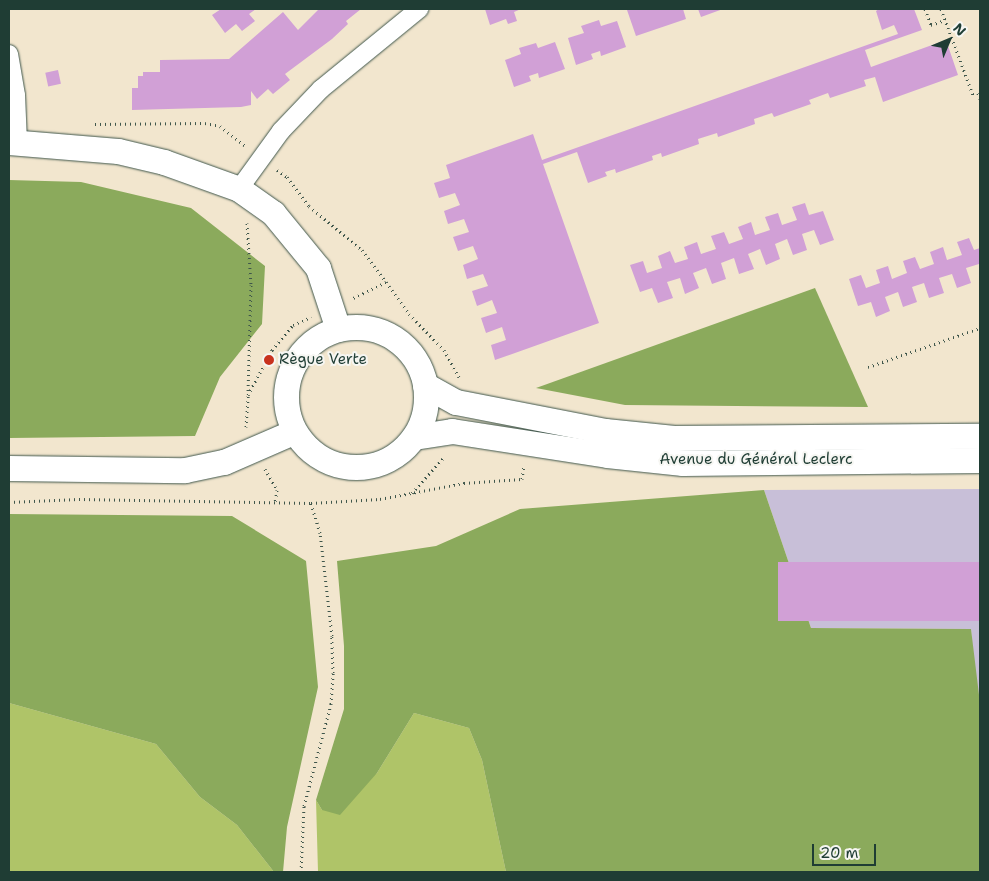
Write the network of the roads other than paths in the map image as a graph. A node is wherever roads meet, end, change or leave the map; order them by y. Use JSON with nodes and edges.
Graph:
{"nodes":[{"id":1,"x":420,"y":9,"type":"edge"},
{"id":2,"x":9,"y":54,"type":"edge"},
{"id":3,"x":13,"y":142,"type":"edge"},
{"id":4,"x":239,"y":189,"type":"junction"},
{"id":5,"x":335,"y":318,"type":"junction"},
{"id":6,"x":425,"y":385,"type":"junction"},
{"id":7,"x":294,"y":432,"type":"junction"},
{"id":8,"x":980,"y":436,"type":"edge"},
{"id":9,"x":414,"y":437,"type":"junction"},
{"id":10,"x":980,"y":460,"type":"edge"},
{"id":11,"x":9,"y":468,"type":"edge"}],
"edges":[{"from":1,"to":4,"type":"street"},
{"from":2,"to":3,"type":"street"},
{"from":3,"to":4,"type":"main road"},
{"from":4,"to":5,"type":"main road"},
{"from":5,"to":6,"type":"main road"},
{"from":5,"to":7,"type":"main road"},
{"from":6,"to":8,"type":"main road","name":"Avenue du Général Leclerc"},
{"from":6,"to":9,"type":"main road"},
{"from":7,"to":9,"type":"main road"},
{"from":7,"to":11,"type":"main road"},
{"from":9,"to":10,"type":"main road","name":"Avenue du Général Leclerc"}]}
